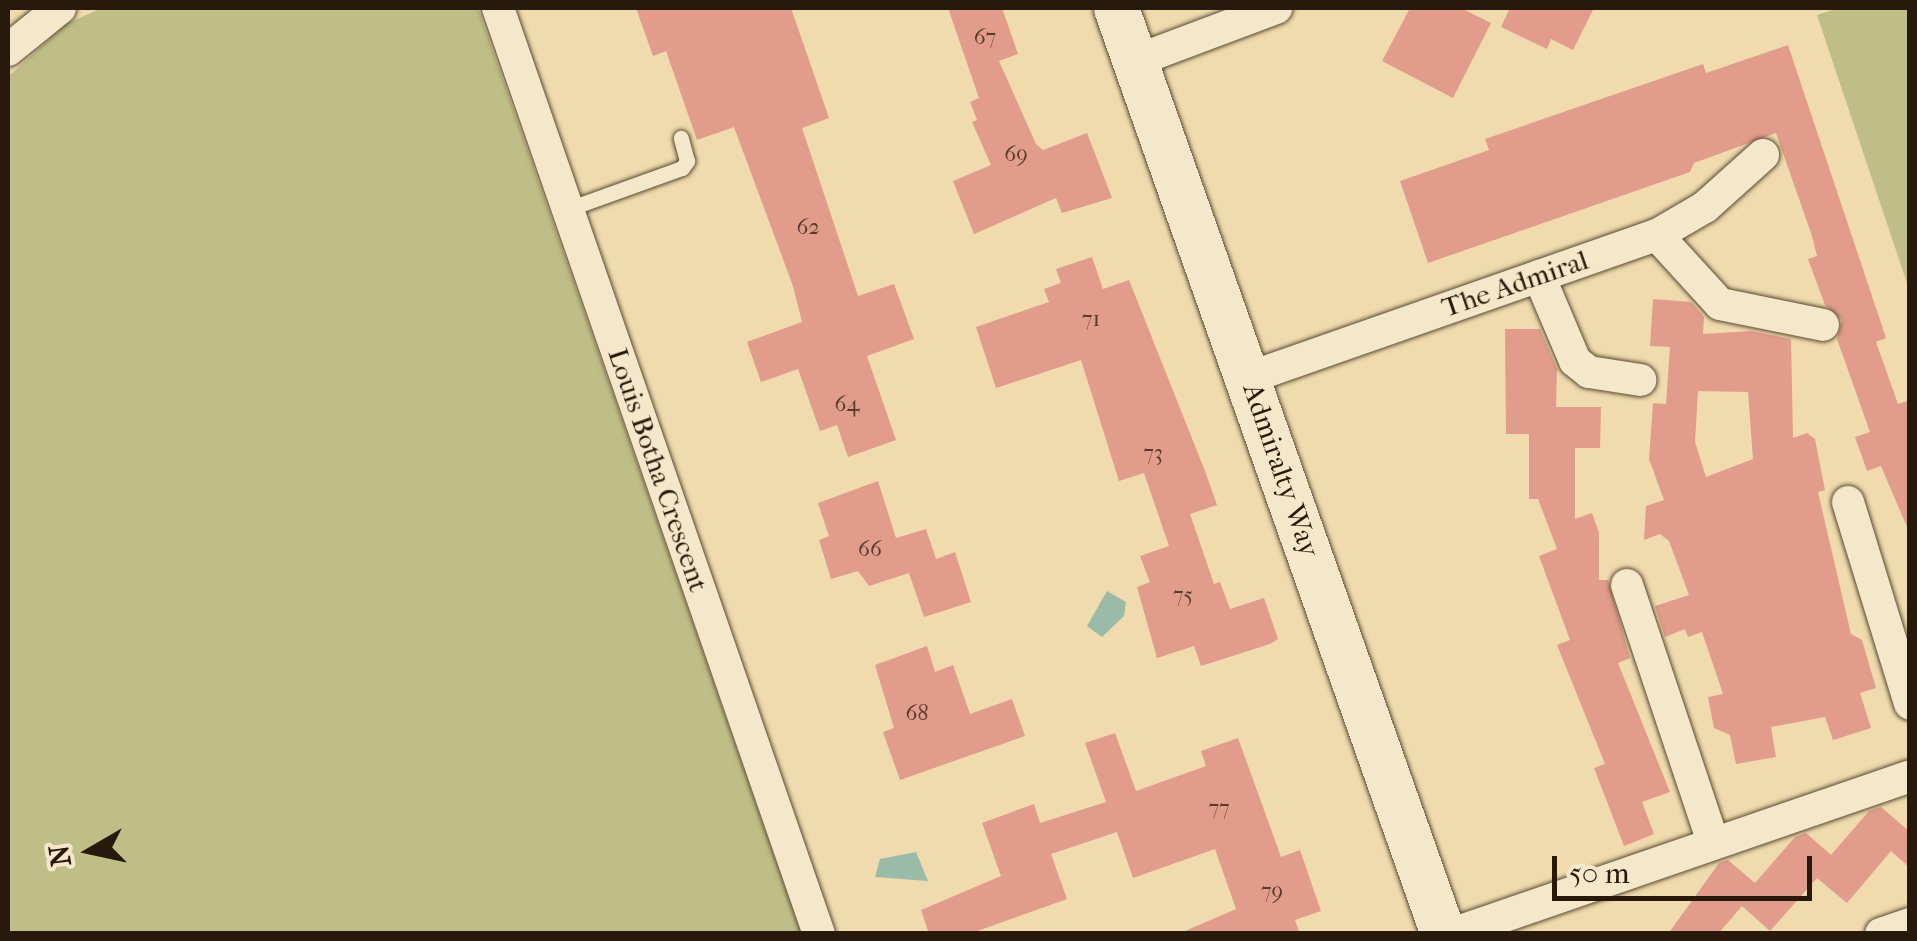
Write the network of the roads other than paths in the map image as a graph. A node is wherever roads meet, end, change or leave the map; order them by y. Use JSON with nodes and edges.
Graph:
{"nodes":[{"id":1,"x":60,"y":8,"type":"edge"},
{"id":2,"x":498,"y":8,"type":"edge"},
{"id":3,"x":1116,"y":8,"type":"edge"},
{"id":4,"x":1276,"y":8,"type":"edge"},
{"id":5,"x":8,"y":50,"type":"edge"},
{"id":6,"x":1134,"y":61,"type":"junction"},
{"id":7,"x":681,"y":138,"type":"dead end"},
{"id":8,"x":1763,"y":156,"type":"dead end"},
{"id":9,"x":568,"y":209,"type":"junction"},
{"id":10,"x":1656,"y":234,"type":"junction"},
{"id":11,"x":1538,"y":276,"type":"junction"},
{"id":12,"x":1823,"y":325,"type":"dead end"},
{"id":13,"x":1248,"y":378,"type":"junction"},
{"id":14,"x":1640,"y":380,"type":"dead end"},
{"id":15,"x":1848,"y":502,"type":"dead end"},
{"id":16,"x":1627,"y":585,"type":"dead end"},
{"id":17,"x":1910,"y":704,"type":"edge"},
{"id":18,"x":1910,"y":776,"type":"edge"},
{"id":19,"x":1712,"y":839,"type":"junction"},
{"id":20,"x":1910,"y":924,"type":"edge"},
{"id":21,"x":819,"y":934,"type":"edge"},
{"id":22,"x":1443,"y":934,"type":"edge"},
{"id":23,"x":1452,"y":934,"type":"edge"},
{"id":24,"x":1881,"y":934,"type":"edge"}],
"edges":[{"from":1,"to":5,"type":"street"},
{"from":2,"to":9,"type":"street","name":"Louis Botha Crescent"},
{"from":3,"to":6,"type":"main road","name":"Admiralty Way"},
{"from":4,"to":6,"type":"street"},
{"from":6,"to":13,"type":"main road","name":"Admiralty Way"},
{"from":7,"to":9,"type":"lane"},
{"from":8,"to":10,"type":"street","name":"The Admiral"},
{"from":9,"to":21,"type":"street","name":"Louis Botha Crescent"},
{"from":10,"to":11,"type":"street","name":"The Admiral"},
{"from":10,"to":12,"type":"street"},
{"from":11,"to":13,"type":"street","name":"The Admiral"},
{"from":11,"to":14,"type":"street"},
{"from":13,"to":22,"type":"main road","name":"Admiralty Way"},
{"from":15,"to":17,"type":"street"},
{"from":16,"to":19,"type":"street"},
{"from":18,"to":19,"type":"street"},
{"from":19,"to":23,"type":"street"},
{"from":20,"to":24,"type":"street"}]}
